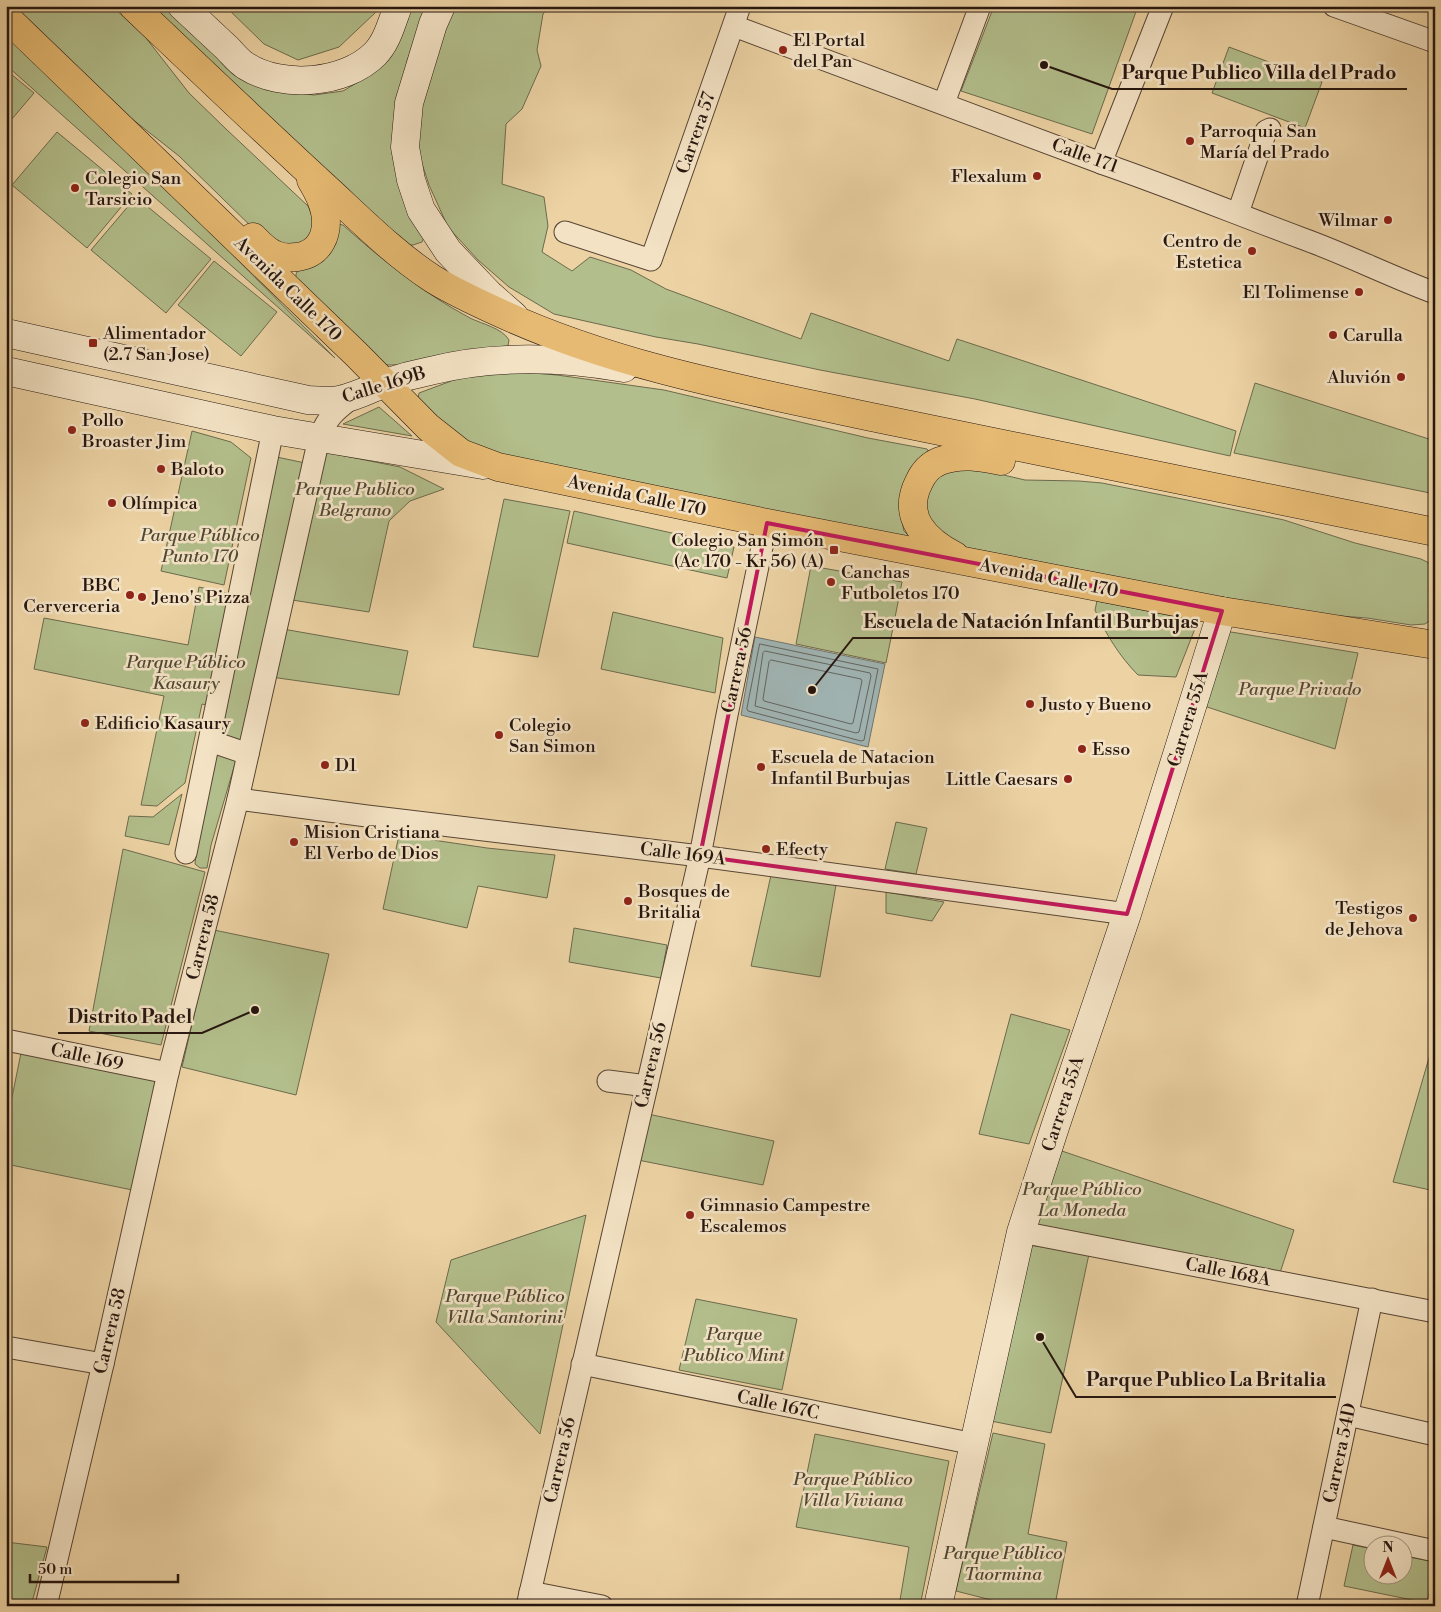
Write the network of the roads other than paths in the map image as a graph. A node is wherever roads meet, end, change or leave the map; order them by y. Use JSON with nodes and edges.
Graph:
{"nodes":[{"id":1,"x":133,"y":6,"type":"edge"},
{"id":2,"x":182,"y":6,"type":"edge"},
{"id":3,"x":398,"y":6,"type":"edge"},
{"id":4,"x":441,"y":6,"type":"edge"},
{"id":5,"x":980,"y":6,"type":"edge"},
{"id":6,"x":1163,"y":6,"type":"edge"},
{"id":7,"x":1334,"y":6,"type":"edge"},
{"id":8,"x":737,"y":16,"type":"edge"},
{"id":9,"x":6,"y":17,"type":"edge"},
{"id":10,"x":1435,"y":42,"type":"edge"},
{"id":11,"x":944,"y":103,"type":"junction"},
{"id":12,"x":120,"y":126,"type":"junction"},
{"id":13,"x":1270,"y":129,"type":"dead end"},
{"id":14,"x":1101,"y":163,"type":"junction"},
{"id":15,"x":304,"y":167,"type":"junction"},
{"id":16,"x":1238,"y":213,"type":"junction"},
{"id":17,"x":565,"y":232,"type":"dead end"},
{"id":18,"x":1435,"y":293,"type":"edge"},
{"id":19,"x":523,"y":324,"type":"junction"},
{"id":20,"x":6,"y":333,"type":"edge"},
{"id":21,"x":6,"y":371,"type":"edge"},
{"id":22,"x":707,"y":382,"type":"junction"},
{"id":23,"x":385,"y":383,"type":"junction"},
{"id":24,"x":354,"y":396,"type":"junction"},
{"id":25,"x":273,"y":430,"type":"junction"},
{"id":26,"x":319,"y":438,"type":"junction"},
{"id":27,"x":498,"y":467,"type":"junction"},
{"id":28,"x":1110,"y":467,"type":"junction"},
{"id":29,"x":1376,"y":520,"type":"junction"},
{"id":30,"x":767,"y":524,"type":"junction"},
{"id":31,"x":1435,"y":532,"type":"edge"},
{"id":32,"x":1435,"y":550,"type":"edge"},
{"id":33,"x":967,"y":562,"type":"junction"},
{"id":34,"x":1222,"y":611,"type":"junction"},
{"id":35,"x":1307,"y":624,"type":"junction"},
{"id":36,"x":1435,"y":628,"type":"edge"},
{"id":37,"x":1435,"y":644,"type":"edge"},
{"id":38,"x":210,"y":742,"type":"junction"},
{"id":39,"x":248,"y":754,"type":"junction"},
{"id":40,"x":238,"y":799,"type":"junction"},
{"id":41,"x":186,"y":854,"type":"dead end"},
{"id":42,"x":700,"y":856,"type":"junction"},
{"id":43,"x":1127,"y":914,"type":"junction"},
{"id":44,"x":6,"y":1040,"type":"edge"},
{"id":45,"x":168,"y":1073,"type":"junction"},
{"id":46,"x":608,"y":1081,"type":"dead end"},
{"id":47,"x":646,"y":1086,"type":"junction"},
{"id":48,"x":1022,"y":1232,"type":"junction"},
{"id":49,"x":1372,"y":1299,"type":"junction"},
{"id":50,"x":1435,"y":1312,"type":"edge"},
{"id":51,"x":6,"y":1347,"type":"edge"},
{"id":52,"x":103,"y":1364,"type":"junction"},
{"id":53,"x":582,"y":1364,"type":"junction"},
{"id":54,"x":1348,"y":1415,"type":"junction"},
{"id":55,"x":1435,"y":1435,"type":"edge"},
{"id":56,"x":974,"y":1444,"type":"junction"},
{"id":57,"x":1324,"y":1527,"type":"junction"},
{"id":58,"x":1435,"y":1551,"type":"edge"},
{"id":59,"x":529,"y":1599,"type":"edge"},
{"id":60,"x":46,"y":1606,"type":"edge"},
{"id":61,"x":602,"y":1606,"type":"edge"},
{"id":62,"x":938,"y":1606,"type":"edge"},
{"id":63,"x":1307,"y":1606,"type":"edge"}],
"edges":[{"from":1,"to":15,"type":"main road"},
{"from":2,"to":3,"type":"street"},
{"from":4,"to":19,"type":"street"},
{"from":5,"to":11,"type":"street"},
{"from":6,"to":14,"type":"street"},
{"from":7,"to":10,"type":"street"},
{"from":8,"to":11,"type":"street","name":"Calle 171"},
{"from":8,"to":17,"type":"street","name":"Carrera 57"},
{"from":9,"to":12,"type":"main road","name":"Avenida Calle 170"},
{"from":11,"to":14,"type":"street","name":"Calle 171"},
{"from":12,"to":15,"type":"main road"},
{"from":12,"to":23,"type":"main road","name":"Avenida Calle 170"},
{"from":13,"to":16,"type":"street"},
{"from":14,"to":16,"type":"street","name":"Calle 171"},
{"from":15,"to":19,"type":"main road"},
{"from":16,"to":18,"type":"street","name":"Calle 171"},
{"from":19,"to":22,"type":"main road"},
{"from":20,"to":24,"type":"street","name":"Calle 169B"},
{"from":21,"to":25,"type":"street"},
{"from":22,"to":23,"type":"street","name":"Calle 169B"},
{"from":22,"to":28,"type":"main road"},
{"from":23,"to":24,"type":"street","name":"Calle 169B"},
{"from":23,"to":27,"type":"main road","name":"Avenida Calle 170"},
{"from":24,"to":26,"type":"street","name":"Carrera 58"},
{"from":25,"to":26,"type":"street"},
{"from":25,"to":38,"type":"street"},
{"from":26,"to":27,"type":"street"},
{"from":26,"to":39,"type":"street","name":"Carrera 58"},
{"from":27,"to":30,"type":"main road","name":"Avenida Calle 170"},
{"from":28,"to":29,"type":"main road"},
{"from":28,"to":33,"type":"main road"},
{"from":29,"to":31,"type":"main road"},
{"from":29,"to":32,"type":"main road"},
{"from":30,"to":33,"type":"main road","name":"Avenida Calle 170"},
{"from":30,"to":42,"type":"street","name":"Carrera 56"},
{"from":33,"to":34,"type":"main road","name":"Avenida Calle 170"},
{"from":34,"to":35,"type":"main road","name":"Avenida Calle 170"},
{"from":34,"to":43,"type":"street","name":"Carrera 55A"},
{"from":35,"to":36,"type":"main road"},
{"from":35,"to":37,"type":"main road","name":"Avenida Calle 170"},
{"from":38,"to":39,"type":"street"},
{"from":38,"to":41,"type":"street"},
{"from":39,"to":40,"type":"street","name":"Carrera 58"},
{"from":40,"to":42,"type":"street","name":"Calle 169A"},
{"from":40,"to":45,"type":"street","name":"Carrera 58"},
{"from":42,"to":43,"type":"street","name":"Calle 169A"},
{"from":42,"to":47,"type":"street","name":"Carrera 56"},
{"from":43,"to":48,"type":"street","name":"Carrera 55A"},
{"from":44,"to":45,"type":"street","name":"Calle 169"},
{"from":45,"to":52,"type":"street","name":"Carrera 58"},
{"from":46,"to":47,"type":"street"},
{"from":47,"to":53,"type":"street","name":"Carrera 56"},
{"from":48,"to":49,"type":"street","name":"Calle 168A"},
{"from":48,"to":56,"type":"street","name":"Carrera 55A"},
{"from":49,"to":50,"type":"street","name":"Calle 168A"},
{"from":49,"to":54,"type":"street","name":"Carrera 54D"},
{"from":51,"to":52,"type":"street"},
{"from":52,"to":60,"type":"street","name":"Carrera 58"},
{"from":53,"to":56,"type":"street","name":"Calle 167C"},
{"from":53,"to":59,"type":"street","name":"Carrera 56"},
{"from":54,"to":55,"type":"street"},
{"from":54,"to":57,"type":"street","name":"Carrera 54D"},
{"from":56,"to":62,"type":"street","name":"Carrera 55A"},
{"from":57,"to":58,"type":"street"},
{"from":57,"to":63,"type":"street","name":"Carrera 54D"},
{"from":59,"to":61,"type":"street"}]}
